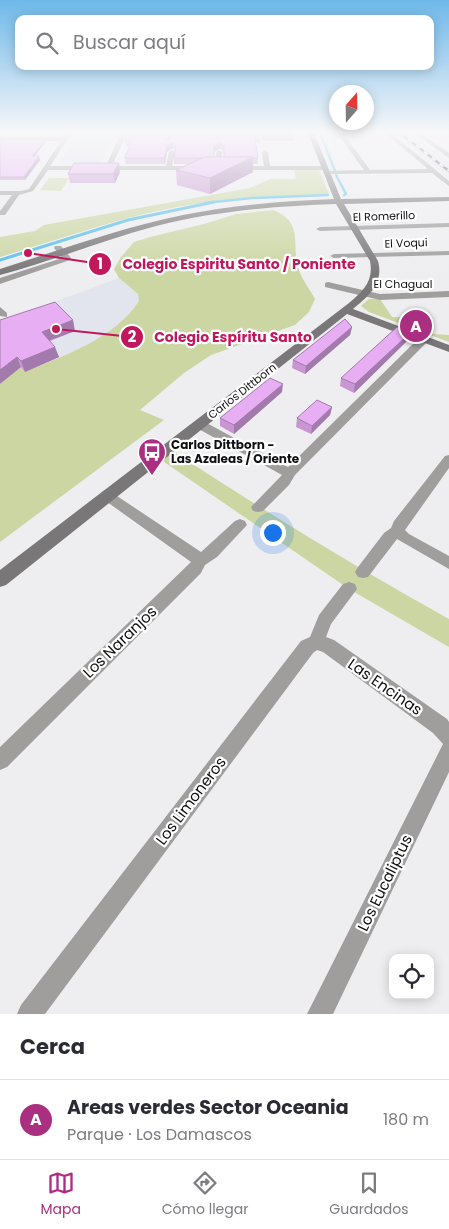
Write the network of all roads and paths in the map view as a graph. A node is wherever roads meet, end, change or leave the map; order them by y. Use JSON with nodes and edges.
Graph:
{"nodes":[{"id":1,"x":38,"y":180,"type":"edge"},
{"id":2,"x":330,"y":180,"type":"edge"},
{"id":3,"x":28,"y":192,"type":"joint"},
{"id":4,"x":0,"y":193,"type":"edge"},
{"id":5,"x":17,"y":193,"type":"junction"},
{"id":6,"x":449,"y":197,"type":"edge"},
{"id":7,"x":339,"y":201,"type":"junction"},
{"id":8,"x":2,"y":213,"type":"dead end"},
{"id":9,"x":449,"y":225,"type":"edge"},
{"id":10,"x":355,"y":228,"type":"junction"},
{"id":11,"x":320,"y":229,"type":"dead end"},
{"id":12,"x":61,"y":250,"type":"junction"},
{"id":13,"x":449,"y":253,"type":"edge"},
{"id":14,"x":371,"y":255,"type":"junction"},
{"id":15,"x":334,"y":256,"type":"dead end"},
{"id":16,"x":0,"y":266,"type":"edge"},
{"id":17,"x":0,"y":272,"type":"edge"},
{"id":18,"x":0,"y":281,"type":"edge"},
{"id":19,"x":328,"y":285,"type":"dead end"},
{"id":20,"x":364,"y":294,"type":"junction"},
{"id":21,"x":449,"y":294,"type":"edge"},
{"id":22,"x":346,"y":310,"type":"junction"},
{"id":23,"x":424,"y":339,"type":"junction"},
{"id":24,"x":449,"y":349,"type":"edge"},
{"id":25,"x":199,"y":424,"type":"junction"},
{"id":26,"x":449,"y":459,"type":"edge"},
{"id":27,"x":290,"y":472,"type":"junction"},
{"id":28,"x":108,"y":495,"type":"junction"},
{"id":29,"x":258,"y":507,"type":"dead end"},
{"id":30,"x":240,"y":525,"type":"dead end"},
{"id":31,"x":398,"y":531,"type":"junction"},
{"id":32,"x":199,"y":562,"type":"junction"},
{"id":33,"x":449,"y":563,"type":"edge"},
{"id":34,"x":363,"y":572,"type":"dead end"},
{"id":35,"x":0,"y":580,"type":"edge"},
{"id":36,"x":349,"y":589,"type":"dead end"},
{"id":37,"x":316,"y":642,"type":"junction"},
{"id":38,"x":449,"y":737,"type":"edge"},
{"id":39,"x":449,"y":751,"type":"edge"},
{"id":40,"x":0,"y":760,"type":"edge"},
{"id":41,"x":30,"y":1014,"type":"edge"},
{"id":42,"x":320,"y":1014,"type":"edge"}],
"edges":[{"from":1,"to":3,"type":"street"},
{"from":2,"to":7,"type":"street","name":"Carlos Dittborn"},
{"from":3,"to":5,"type":"street"},
{"from":4,"to":5,"type":"street"},
{"from":5,"to":8,"type":"street"},
{"from":6,"to":7,"type":"street"},
{"from":7,"to":10,"type":"street","name":"Carlos Dittborn"},
{"from":7,"to":12,"type":"street"},
{"from":9,"to":10,"type":"street","name":"El Romerillo"},
{"from":10,"to":11,"type":"street","name":"El Romerillo"},
{"from":10,"to":14,"type":"street","name":"Carlos Dittborn"},
{"from":12,"to":16,"type":"street"},
{"from":12,"to":17,"type":"street"},
{"from":12,"to":18,"type":"street"},
{"from":13,"to":14,"type":"street","name":"El Voqui"},
{"from":14,"to":15,"type":"street","name":"El Voqui"},
{"from":14,"to":20,"type":"street","name":"Carlos Dittborn"},
{"from":19,"to":20,"type":"street","name":"El Chagual"},
{"from":20,"to":21,"type":"street","name":"El Chagual"},
{"from":20,"to":22,"type":"street","name":"Carlos Dittborn"},
{"from":22,"to":23,"type":"street"},
{"from":22,"to":25,"type":"street","name":"Carlos Dittborn"},
{"from":23,"to":24,"type":"street"},
{"from":23,"to":27,"type":"street"},
{"from":25,"to":27,"type":"street"},
{"from":25,"to":28,"type":"street","name":"Carlos Dittborn"},
{"from":26,"to":31,"type":"street"},
{"from":27,"to":29,"type":"street"},
{"from":28,"to":32,"type":"street"},
{"from":28,"to":35,"type":"street","name":"Carlos Dittborn"},
{"from":30,"to":32,"type":"street","name":"Los Naranjos"},
{"from":31,"to":33,"type":"street"},
{"from":31,"to":34,"type":"street"},
{"from":32,"to":40,"type":"street","name":"Los Naranjos"},
{"from":36,"to":37,"type":"street","name":"Los Limoneros"},
{"from":37,"to":38,"type":"street","name":"Las Encinas"},
{"from":37,"to":41,"type":"street","name":"Los Limoneros"},
{"from":39,"to":42,"type":"street","name":"Los Eucaliptus"}]}
